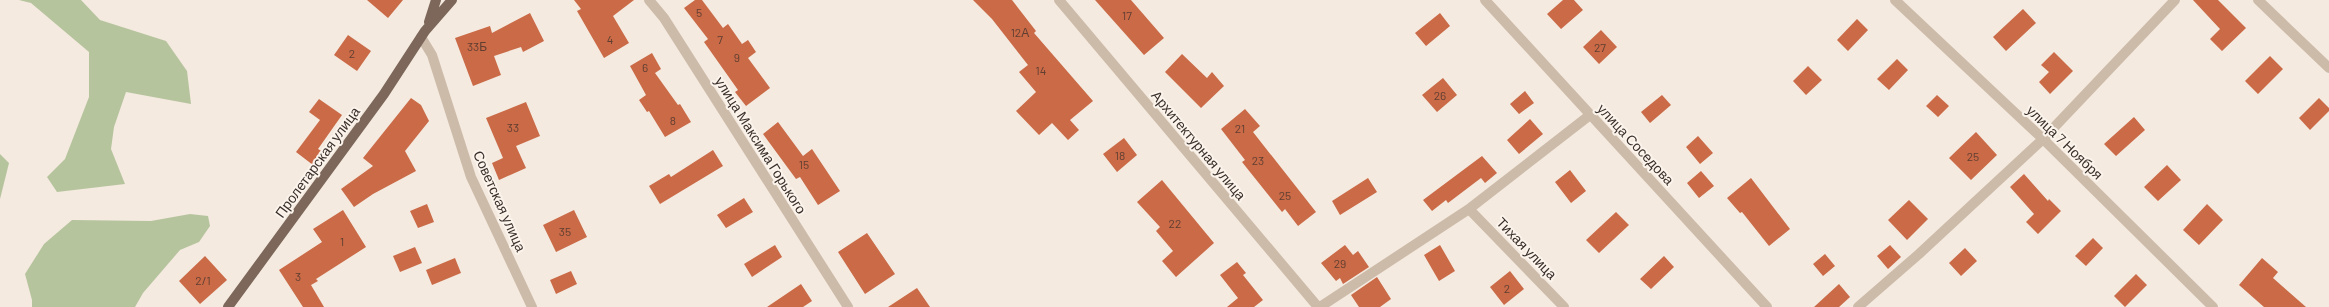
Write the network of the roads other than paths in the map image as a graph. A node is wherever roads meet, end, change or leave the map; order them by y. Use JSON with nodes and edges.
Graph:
{"nodes":[{"id":1,"x":436,"y":0,"type":"edge"},
{"id":2,"x":452,"y":0,"type":"edge"},
{"id":3,"x":649,"y":0,"type":"edge"},
{"id":4,"x":1058,"y":0,"type":"edge"},
{"id":5,"x":1485,"y":0,"type":"edge"},
{"id":6,"x":1895,"y":0,"type":"edge"},
{"id":7,"x":2175,"y":0,"type":"edge"},
{"id":8,"x":2258,"y":0,"type":"edge"},
{"id":9,"x":423,"y":34,"type":"junction"},
{"id":10,"x":2329,"y":68,"type":"edge"},
{"id":11,"x":1590,"y":115,"type":"junction"},
{"id":12,"x":2043,"y":139,"type":"junction"},
{"id":13,"x":1469,"y":209,"type":"junction"},
{"id":14,"x":228,"y":307,"type":"edge"},
{"id":15,"x":532,"y":307,"type":"edge"},
{"id":16,"x":848,"y":307,"type":"edge"},
{"id":17,"x":1319,"y":307,"type":"edge"},
{"id":18,"x":1564,"y":307,"type":"edge"},
{"id":19,"x":1767,"y":307,"type":"edge"},
{"id":20,"x":1858,"y":307,"type":"edge"},
{"id":21,"x":2213,"y":307,"type":"edge"}],
"edges":[{"from":1,"to":9,"type":"main road","name":"Пролетарская улица"},
{"from":2,"to":9,"type":"main road","name":"Пролетарская улица"},
{"from":3,"to":16,"type":"street","name":"улица Максима Горького"},
{"from":4,"to":17,"type":"street","name":"Архитектурная улица"},
{"from":5,"to":11,"type":"street","name":"улица Соседова"},
{"from":6,"to":12,"type":"street","name":"улица 7 Ноября"},
{"from":7,"to":12,"type":"street"},
{"from":8,"to":10,"type":"street"},
{"from":9,"to":14,"type":"main road","name":"Пролетарская улица"},
{"from":9,"to":15,"type":"street","name":"Советская улица"},
{"from":11,"to":13,"type":"street"},
{"from":11,"to":19,"type":"street","name":"улица Соседова"},
{"from":12,"to":20,"type":"street"},
{"from":12,"to":21,"type":"street","name":"улица 7 Ноября"},
{"from":13,"to":17,"type":"street"},
{"from":13,"to":18,"type":"street","name":"Тихая улица"}]}
